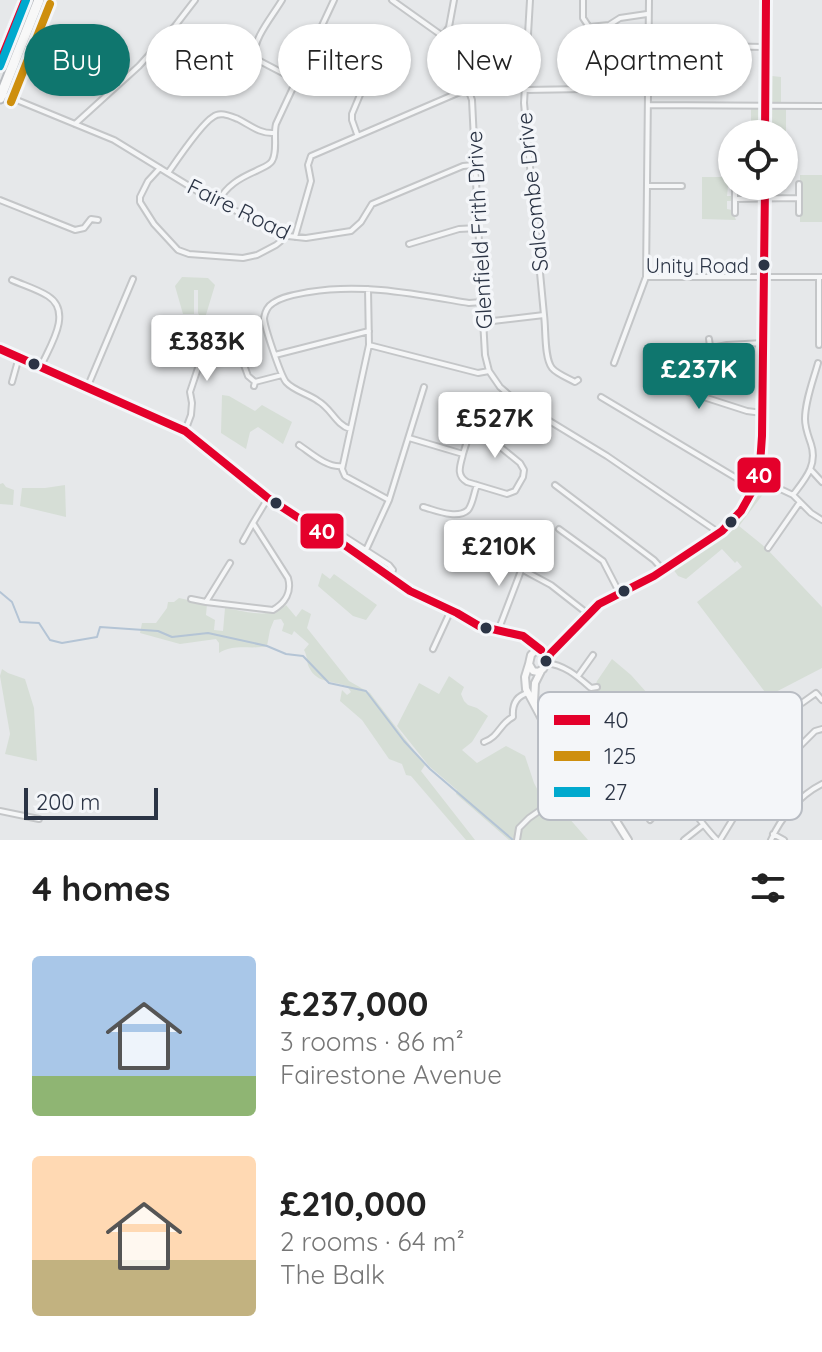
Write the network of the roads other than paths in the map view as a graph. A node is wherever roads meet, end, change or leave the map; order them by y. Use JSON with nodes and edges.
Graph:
{"nodes":[{"id":1,"x":25,"y":0,"type":"edge"},
{"id":2,"x":39,"y":0,"type":"edge"},
{"id":3,"x":195,"y":0,"type":"edge"},
{"id":4,"x":282,"y":0,"type":"edge"},
{"id":5,"x":334,"y":0,"type":"edge"},
{"id":6,"x":392,"y":0,"type":"edge"},
{"id":7,"x":454,"y":0,"type":"edge"},
{"id":8,"x":530,"y":0,"type":"edge"},
{"id":9,"x":583,"y":0,"type":"edge"},
{"id":10,"x":649,"y":0,"type":"edge"},
{"id":11,"x":766,"y":0,"type":"edge"},
{"id":12,"x":648,"y":14,"type":"junction"},
{"id":13,"x":323,"y":24,"type":"edge"},
{"id":14,"x":450,"y":24,"type":"edge"},
{"id":15,"x":528,"y":24,"type":"edge"},
{"id":16,"x":587,"y":24,"type":"edge"},
{"id":17,"x":611,"y":24,"type":"edge"},
{"id":18,"x":648,"y":24,"type":"edge"},
{"id":19,"x":427,"y":25,"type":"edge"},
{"id":20,"x":752,"y":47,"type":"edge"},
{"id":21,"x":766,"y":47,"type":"junction"},
{"id":22,"x":0,"y":62,"type":"edge"},
{"id":23,"x":278,"y":71,"type":"edge"},
{"id":24,"x":1,"y":96,"type":"edge"},
{"id":25,"x":291,"y":96,"type":"edge"},
{"id":26,"x":360,"y":96,"type":"edge"},
{"id":27,"x":451,"y":96,"type":"edge"},
{"id":28,"x":471,"y":96,"type":"edge"},
{"id":29,"x":525,"y":96,"type":"edge"},
{"id":30,"x":647,"y":96,"type":"edge"},
{"id":31,"x":648,"y":105,"type":"junction"},
{"id":32,"x":765,"y":106,"type":"junction"},
{"id":33,"x":822,"y":106,"type":"edge"},
{"id":34,"x":765,"y":120,"type":"edge"},
{"id":35,"x":74,"y":124,"type":"junction"},
{"id":36,"x":274,"y":133,"type":"junction"},
{"id":37,"x":358,"y":135,"type":"junction"},
{"id":38,"x":474,"y":165,"type":"junction"},
{"id":39,"x":160,"y":168,"type":"junction"},
{"id":40,"x":168,"y":173,"type":"junction"},
{"id":41,"x":799,"y":184,"type":"dead end"},
{"id":42,"x":647,"y":186,"type":"junction"},
{"id":43,"x":682,"y":186,"type":"dead end"},
{"id":44,"x":799,"y":198,"type":"joint"},
{"id":45,"x":0,"y":200,"type":"edge"},
{"id":46,"x":735,"y":200,"type":"edge"},
{"id":47,"x":764,"y":200,"type":"edge"},
{"id":48,"x":218,"y":202,"type":"junction"},
{"id":49,"x":735,"y":213,"type":"dead end"},
{"id":50,"x":799,"y":213,"type":"dead end"},
{"id":51,"x":98,"y":220,"type":"dead end"},
{"id":52,"x":478,"y":228,"type":"junction"},
{"id":53,"x":284,"y":234,"type":"junction"},
{"id":54,"x":295,"y":237,"type":"junction"},
{"id":55,"x":409,"y":244,"type":"dead end"},
{"id":56,"x":646,"y":277,"type":"junction"},
{"id":57,"x":763,"y":277,"type":"junction"},
{"id":58,"x":821,"y":277,"type":"edge"},
{"id":59,"x":133,"y":279,"type":"dead end"},
{"id":60,"x":12,"y":280,"type":"dead end"},
{"id":61,"x":368,"y":288,"type":"junction"},
{"id":62,"x":482,"y":302,"type":"junction"},
{"id":63,"x":544,"y":315,"type":"junction"},
{"id":64,"x":483,"y":323,"type":"junction"},
{"id":65,"x":202,"y":328,"type":"dead end"},
{"id":66,"x":369,"y":331,"type":"junction"},
{"id":67,"x":709,"y":339,"type":"dead end"},
{"id":68,"x":763,"y":343,"type":"junction"},
{"id":69,"x":369,"y":345,"type":"junction"},
{"id":70,"x":819,"y":345,"type":"dead end"},
{"id":71,"x":0,"y":349,"type":"edge"},
{"id":72,"x":275,"y":355,"type":"junction"},
{"id":73,"x":19,"y":356,"type":"junction"},
{"id":74,"x":677,"y":360,"type":"dead end"},
{"id":75,"x":684,"y":361,"type":"junction"},
{"id":76,"x":693,"y":361,"type":"dead end"},
{"id":77,"x":614,"y":363,"type":"dead end"},
{"id":78,"x":818,"y":363,"type":"dead end"},
{"id":79,"x":244,"y":365,"type":"dead end"},
{"id":80,"x":40,"y":366,"type":"junction"},
{"id":81,"x":489,"y":371,"type":"junction"},
{"id":82,"x":282,"y":375,"type":"junction"},
{"id":83,"x":578,"y":380,"type":"dead end"},
{"id":84,"x":12,"y":382,"type":"dead end"},
{"id":85,"x":424,"y":387,"type":"dead end"},
{"id":86,"x":87,"y":388,"type":"junction"},
{"id":87,"x":601,"y":397,"type":"dead end"},
{"id":88,"x":762,"y":413,"type":"junction"},
{"id":89,"x":472,"y":422,"type":"dead end"},
{"id":90,"x":350,"y":429,"type":"junction"},
{"id":91,"x":185,"y":431,"type":"junction"},
{"id":92,"x":475,"y":432,"type":"junction"},
{"id":93,"x":409,"y":438,"type":"junction"},
{"id":94,"x":299,"y":445,"type":"dead end"},
{"id":95,"x":463,"y":454,"type":"junction"},
{"id":96,"x":342,"y":466,"type":"junction"},
{"id":97,"x":811,"y":470,"type":"junction"},
{"id":98,"x":759,"y":479,"type":"junction"},
{"id":99,"x":822,"y":482,"type":"edge"},
{"id":100,"x":477,"y":485,"type":"junction"},
{"id":101,"x":555,"y":485,"type":"dead end"},
{"id":102,"x":754,"y":488,"type":"junction"},
{"id":103,"x":793,"y":495,"type":"junction"},
{"id":104,"x":268,"y":498,"type":"junction"},
{"id":105,"x":389,"y":500,"type":"junction"},
{"id":106,"x":800,"y":502,"type":"junction"},
{"id":107,"x":423,"y":507,"type":"dead end"},
{"id":108,"x":822,"y":520,"type":"edge"},
{"id":109,"x":253,"y":523,"type":"junction"},
{"id":110,"x":559,"y":529,"type":"dead end"},
{"id":111,"x":718,"y":534,"type":"junction"},
{"id":112,"x":333,"y":537,"type":"junction"},
{"id":113,"x":776,"y":537,"type":"junction"},
{"id":114,"x":243,"y":541,"type":"dead end"},
{"id":115,"x":783,"y":542,"type":"dead end"},
{"id":116,"x":768,"y":548,"type":"dead end"},
{"id":117,"x":366,"y":550,"type":"junction"},
{"id":118,"x":527,"y":555,"type":"dead end"},
{"id":119,"x":230,"y":563,"type":"dead end"},
{"id":120,"x":525,"y":571,"type":"dead end"},
{"id":121,"x":663,"y":571,"type":"junction"},
{"id":122,"x":390,"y":577,"type":"junction"},
{"id":123,"x":619,"y":593,"type":"junction"},
{"id":124,"x":191,"y":599,"type":"dead end"},
{"id":125,"x":206,"y":602,"type":"junction"},
{"id":126,"x":451,"y":610,"type":"junction"},
{"id":127,"x":588,"y":614,"type":"junction"},
{"id":128,"x":498,"y":631,"type":"junction"},
{"id":129,"x":433,"y":649,"type":"dead end"},
{"id":130,"x":555,"y":650,"type":"junction"},
{"id":131,"x":539,"y":651,"type":"junction"},
{"id":132,"x":593,"y":655,"type":"dead end"},
{"id":133,"x":546,"y":662,"type":"junction"},
{"id":134,"x":529,"y":664,"type":"junction"},
{"id":135,"x":541,"y":671,"type":"junction"},
{"id":136,"x":578,"y":676,"type":"junction"},
{"id":137,"x":535,"y":683,"type":"junction"},
{"id":138,"x":597,"y":687,"type":"dead end"},
{"id":139,"x":528,"y":693,"type":"junction"},
{"id":140,"x":822,"y":700,"type":"edge"},
{"id":141,"x":802,"y":703,"type":"edge"},
{"id":142,"x":535,"y":706,"type":"junction"},
{"id":143,"x":538,"y":712,"type":"edge"},
{"id":144,"x":513,"y":717,"type":"junction"},
{"id":145,"x":519,"y":723,"type":"dead end"},
{"id":146,"x":822,"y":729,"type":"edge"},
{"id":147,"x":484,"y":742,"type":"dead end"},
{"id":148,"x":802,"y":744,"type":"edge"},
{"id":149,"x":822,"y":784,"type":"edge"},
{"id":150,"x":802,"y":798,"type":"edge"},
{"id":151,"x":0,"y":811,"type":"edge"},
{"id":152,"x":538,"y":812,"type":"edge"},
{"id":153,"x":39,"y":819,"type":"dead end"},
{"id":154,"x":615,"y":820,"type":"edge"},
{"id":155,"x":700,"y":820,"type":"edge"},
{"id":156,"x":732,"y":820,"type":"edge"},
{"id":157,"x":784,"y":820,"type":"edge"},
{"id":158,"x":703,"y":825,"type":"junction"},
{"id":159,"x":772,"y":837,"type":"edge"},
{"id":160,"x":518,"y":838,"type":"edge"},
{"id":161,"x":628,"y":840,"type":"edge"},
{"id":162,"x":684,"y":840,"type":"edge"},
{"id":163,"x":718,"y":840,"type":"edge"},
{"id":164,"x":784,"y":840,"type":"edge"}],
"edges":[{"from":1,"to":22,"type":"highway"},
{"from":2,"to":24,"type":"highway"},
{"from":3,"to":35,"type":"street"},
{"from":4,"to":23,"type":"street"},
{"from":5,"to":13,"type":"street"},
{"from":6,"to":19,"type":"street"},
{"from":7,"to":14,"type":"street"},
{"from":8,"to":15,"type":"street","name":"Salcombe Drive"},
{"from":9,"to":16,"type":"street"},
{"from":10,"to":12,"type":"street"},
{"from":11,"to":21,"type":"street"},
{"from":12,"to":17,"type":"street"},
{"from":12,"to":18,"type":"street"},
{"from":20,"to":21,"type":"street"},
{"from":21,"to":32,"type":"street"},
{"from":24,"to":35,"type":"street","name":"Faire Road"},
{"from":25,"to":36,"type":"street"},
{"from":26,"to":37,"type":"street"},
{"from":27,"to":37,"type":"street"},
{"from":28,"to":38,"type":"street","name":"Glenfield Frith Drive"},
{"from":29,"to":63,"type":"street","name":"Salcombe Drive"},
{"from":30,"to":31,"type":"street"},
{"from":31,"to":32,"type":"street"},
{"from":31,"to":42,"type":"street"},
{"from":32,"to":33,"type":"street"},
{"from":32,"to":34,"type":"street"},
{"from":35,"to":39,"type":"street","name":"Faire Road"},
{"from":36,"to":40,"type":"street"},
{"from":36,"to":48,"type":"street"},
{"from":37,"to":54,"type":"street"},
{"from":38,"to":52,"type":"street","name":"Glenfield Frith Drive"},
{"from":38,"to":54,"type":"street","name":"Faire Road"},
{"from":39,"to":40,"type":"street","name":"Faire Road"},
{"from":39,"to":53,"type":"street"},
{"from":40,"to":48,"type":"street","name":"Faire Road"},
{"from":41,"to":44,"type":"street"},
{"from":42,"to":43,"type":"street"},
{"from":42,"to":56,"type":"street"},
{"from":44,"to":50,"type":"street"},
{"from":45,"to":51,"type":"street"},
{"from":46,"to":49,"type":"street"},
{"from":47,"to":57,"type":"street"},
{"from":48,"to":53,"type":"street","name":"Faire Road"},
{"from":52,"to":55,"type":"street"},
{"from":52,"to":62,"type":"street","name":"Glenfield Frith Drive"},
{"from":53,"to":54,"type":"street","name":"Faire Road"},
{"from":56,"to":57,"type":"street"},
{"from":56,"to":77,"type":"street"},
{"from":57,"to":58,"type":"street"},
{"from":57,"to":68,"type":"street"},
{"from":58,"to":70,"type":"street"},
{"from":59,"to":86,"type":"street"},
{"from":60,"to":80,"type":"street"},
{"from":61,"to":62,"type":"street"},
{"from":61,"to":66,"type":"street"},
{"from":61,"to":72,"type":"street"},
{"from":62,"to":64,"type":"street","name":"Glenfield Frith Drive"},
{"from":63,"to":64,"type":"street"},
{"from":63,"to":83,"type":"street","name":"Salcombe Drive"},
{"from":64,"to":81,"type":"street","name":"Glenfield Frith Drive"},
{"from":65,"to":91,"type":"street"},
{"from":66,"to":69,"type":"street"},
{"from":66,"to":72,"type":"street"},
{"from":67,"to":68,"type":"street"},
{"from":68,"to":88,"type":"street"},
{"from":69,"to":81,"type":"street"},
{"from":69,"to":90,"type":"street"},
{"from":71,"to":73,"type":"street"},
{"from":72,"to":82,"type":"street"},
{"from":73,"to":80,"type":"street"},
{"from":73,"to":84,"type":"street"},
{"from":74,"to":75,"type":"street"},
{"from":75,"to":76,"type":"street"},
{"from":75,"to":88,"type":"street"},
{"from":78,"to":97,"type":"street"},
{"from":79,"to":82,"type":"street"},
{"from":80,"to":86,"type":"street"},
{"from":81,"to":111,"type":"street"},
{"from":82,"to":90,"type":"street"},
{"from":85,"to":93,"type":"street"},
{"from":86,"to":91,"type":"street"},
{"from":87,"to":102,"type":"street"},
{"from":88,"to":98,"type":"street"},
{"from":89,"to":92,"type":"street"},
{"from":90,"to":96,"type":"street"},
{"from":91,"to":104,"type":"street"},
{"from":92,"to":95,"type":"street"},
{"from":92,"to":100,"type":"street"},
{"from":93,"to":95,"type":"street"},
{"from":93,"to":105,"type":"street"},
{"from":94,"to":96,"type":"street"},
{"from":95,"to":100,"type":"street"},
{"from":96,"to":105,"type":"street"},
{"from":97,"to":99,"type":"street"},
{"from":97,"to":103,"type":"street"},
{"from":98,"to":102,"type":"street"},
{"from":98,"to":103,"type":"street"},
{"from":100,"to":107,"type":"street"},
{"from":101,"to":121,"type":"street"},
{"from":102,"to":111,"type":"street"},
{"from":103,"to":106,"type":"street"},
{"from":104,"to":109,"type":"street"},
{"from":104,"to":112,"type":"street"},
{"from":105,"to":117,"type":"street"},
{"from":106,"to":108,"type":"street"},
{"from":106,"to":113,"type":"street"},
{"from":109,"to":114,"type":"street"},
{"from":109,"to":125,"type":"street"},
{"from":110,"to":123,"type":"street"},
{"from":111,"to":121,"type":"street"},
{"from":112,"to":117,"type":"street"},
{"from":112,"to":122,"type":"street"},
{"from":113,"to":115,"type":"street"},
{"from":113,"to":116,"type":"street"},
{"from":117,"to":122,"type":"street"},
{"from":118,"to":128,"type":"street"},
{"from":119,"to":125,"type":"street"},
{"from":120,"to":127,"type":"street"},
{"from":121,"to":123,"type":"street"},
{"from":122,"to":126,"type":"street"},
{"from":123,"to":127,"type":"street"},
{"from":124,"to":125,"type":"street"},
{"from":126,"to":128,"type":"street"},
{"from":126,"to":129,"type":"street"},
{"from":127,"to":130,"type":"street"},
{"from":128,"to":131,"type":"street"},
{"from":130,"to":131,"type":"street"},
{"from":130,"to":133,"type":"street"},
{"from":131,"to":133,"type":"street"},
{"from":131,"to":134,"type":"street"},
{"from":132,"to":136,"type":"street"},
{"from":133,"to":135,"type":"street"},
{"from":133,"to":136,"type":"street"},
{"from":134,"to":135,"type":"street"},
{"from":134,"to":139,"type":"street"},
{"from":135,"to":137,"type":"street"},
{"from":136,"to":138,"type":"street"},
{"from":137,"to":139,"type":"street"},
{"from":137,"to":142,"type":"street"},
{"from":139,"to":142,"type":"street"},
{"from":139,"to":144,"type":"street"},
{"from":140,"to":141,"type":"street"},
{"from":142,"to":143,"type":"street"},
{"from":144,"to":145,"type":"street"},
{"from":144,"to":147,"type":"street"},
{"from":146,"to":148,"type":"street"},
{"from":149,"to":150,"type":"street"},
{"from":151,"to":153,"type":"street"},
{"from":152,"to":160,"type":"street"},
{"from":154,"to":161,"type":"street"},
{"from":155,"to":158,"type":"street"},
{"from":156,"to":163,"type":"street"},
{"from":157,"to":159,"type":"street"},
{"from":158,"to":162,"type":"street"},
{"from":158,"to":163,"type":"street"},
{"from":159,"to":164,"type":"street"}]}
